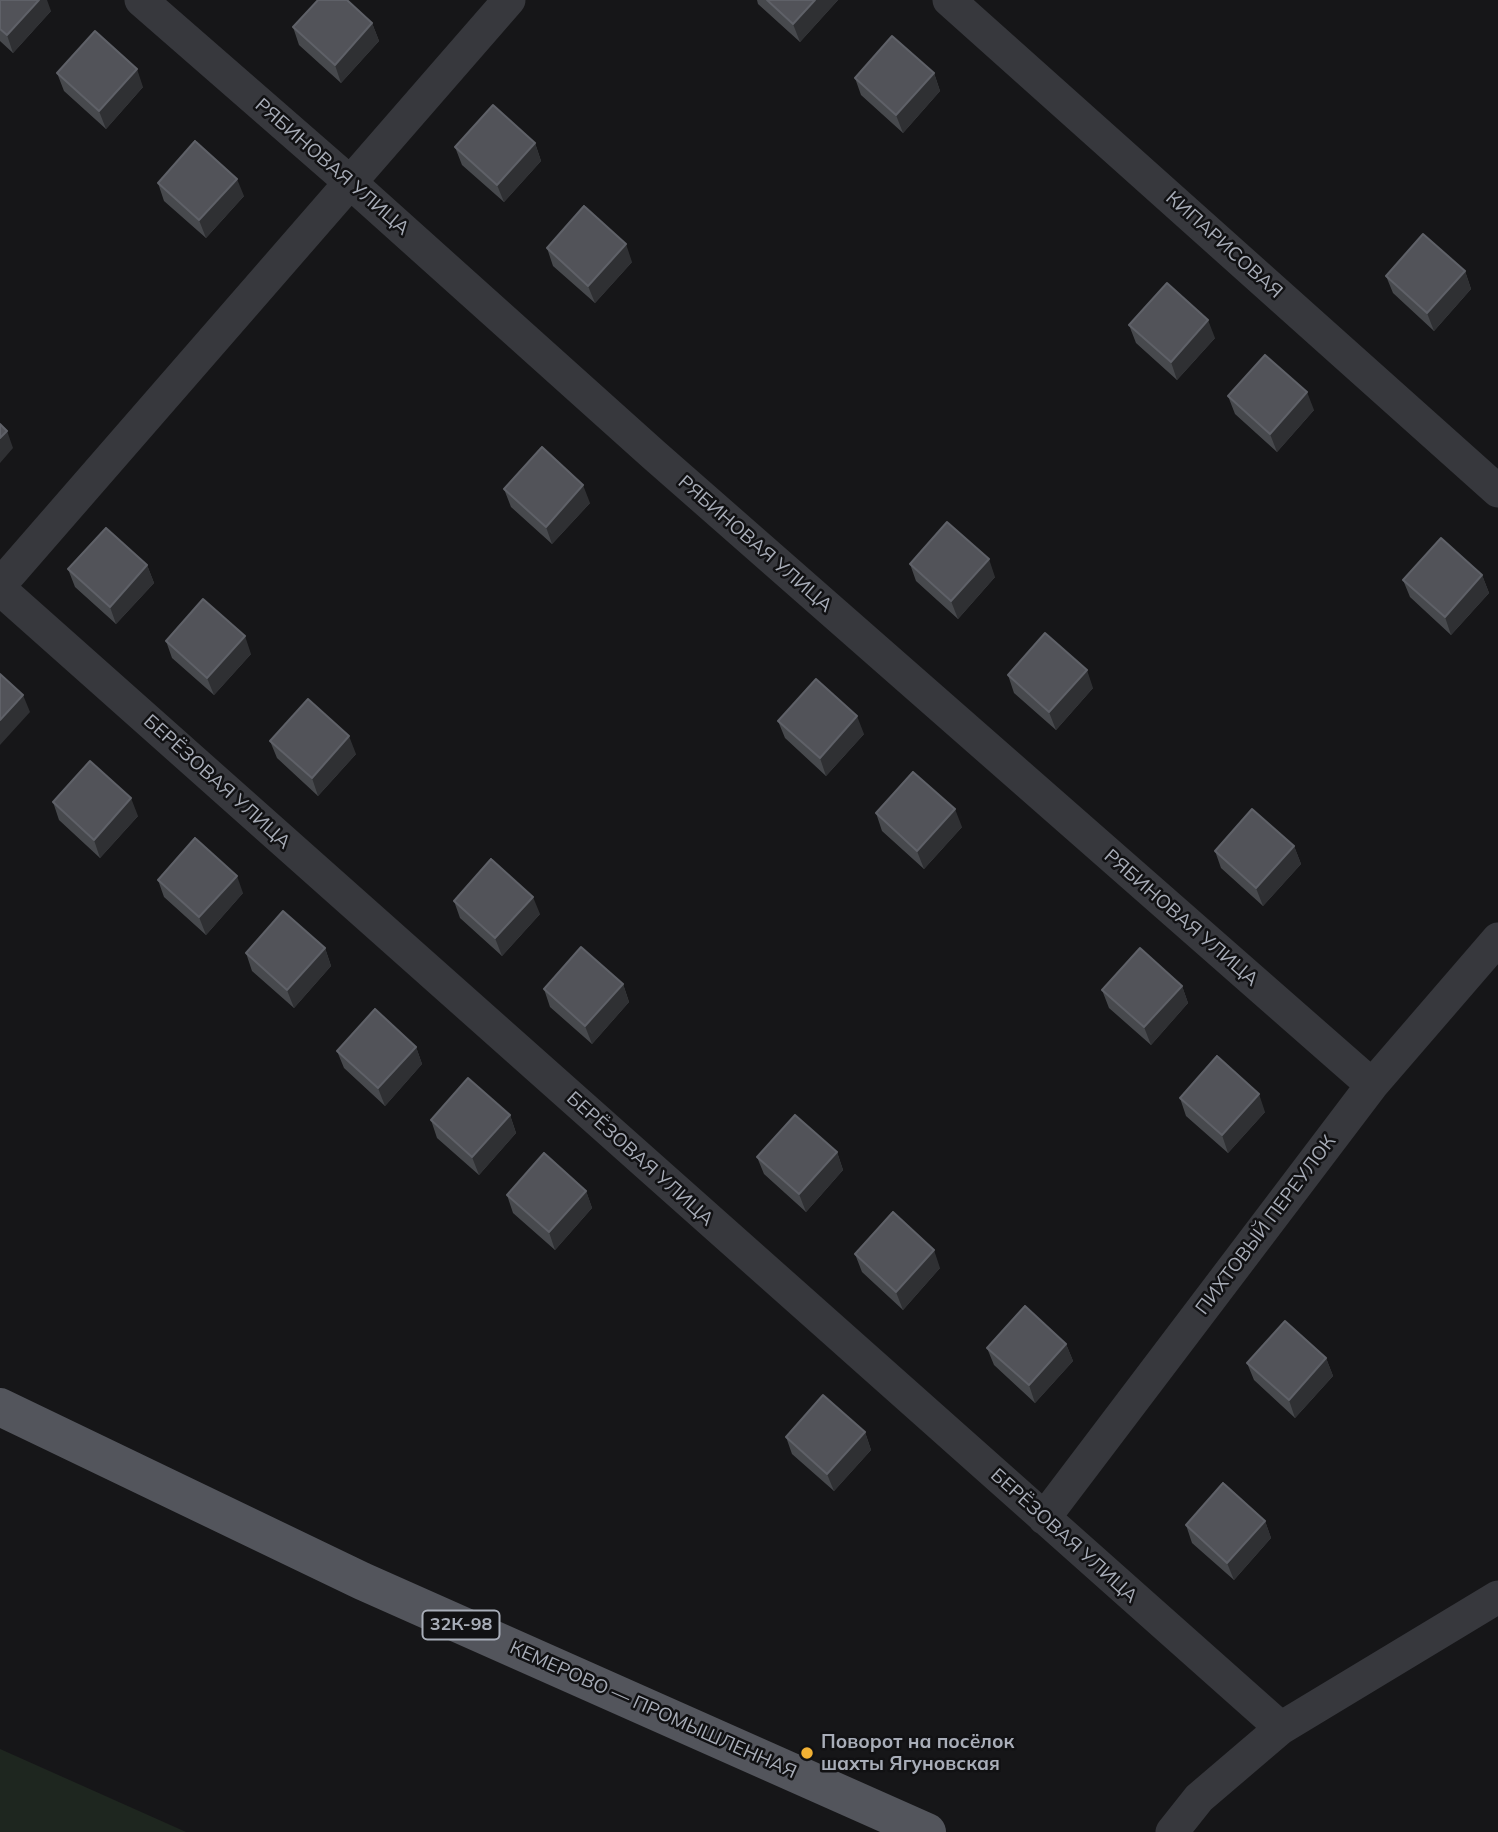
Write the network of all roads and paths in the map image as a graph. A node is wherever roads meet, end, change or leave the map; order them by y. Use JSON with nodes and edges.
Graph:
{"nodes":[{"id":1,"x":141,"y":0,"type":"edge"},
{"id":2,"x":509,"y":0,"type":"edge"},
{"id":3,"x":949,"y":0,"type":"edge"},
{"id":4,"x":352,"y":184,"type":"junction"},
{"id":5,"x":1498,"y":491,"type":"edge"},
{"id":6,"x":0,"y":587,"type":"edge"},
{"id":7,"x":1498,"y":939,"type":"edge"},
{"id":8,"x":1372,"y":1085,"type":"junction"},
{"id":9,"x":0,"y":1407,"type":"edge"},
{"id":10,"x":1044,"y":1518,"type":"junction"},
{"id":11,"x":1498,"y":1597,"type":"edge"},
{"id":12,"x":1281,"y":1728,"type":"junction"},
{"id":13,"x":927,"y":1832,"type":"edge"},
{"id":14,"x":1172,"y":1832,"type":"edge"}],
"edges":[{"from":1,"to":4,"type":"street","name":"РЯБИНОВАЯ УЛИЦА"},
{"from":2,"to":4,"type":"street"},
{"from":3,"to":5,"type":"street","name":"КИПАРИСОВАЯ"},
{"from":4,"to":6,"type":"street"},
{"from":4,"to":8,"type":"street","name":"РЯБИНОВАЯ УЛИЦА"},
{"from":6,"to":10,"type":"street","name":"БЕРЁЗОВАЯ УЛИЦА"},
{"from":7,"to":8,"type":"street","name":"ПИХТОВЫЙ ПЕРЕУЛОК"},
{"from":8,"to":10,"type":"street","name":"ПИХТОВЫЙ ПЕРЕУЛОК"},
{"from":9,"to":13,"type":"main road","name":"КЕМЕРОВО — ПРОМЫШЛЕННАЯ","number":"32К-98"},
{"from":10,"to":12,"type":"street","name":"БЕРЁЗОВАЯ УЛИЦА"},
{"from":11,"to":12,"type":"street"},
{"from":12,"to":14,"type":"street"}]}
